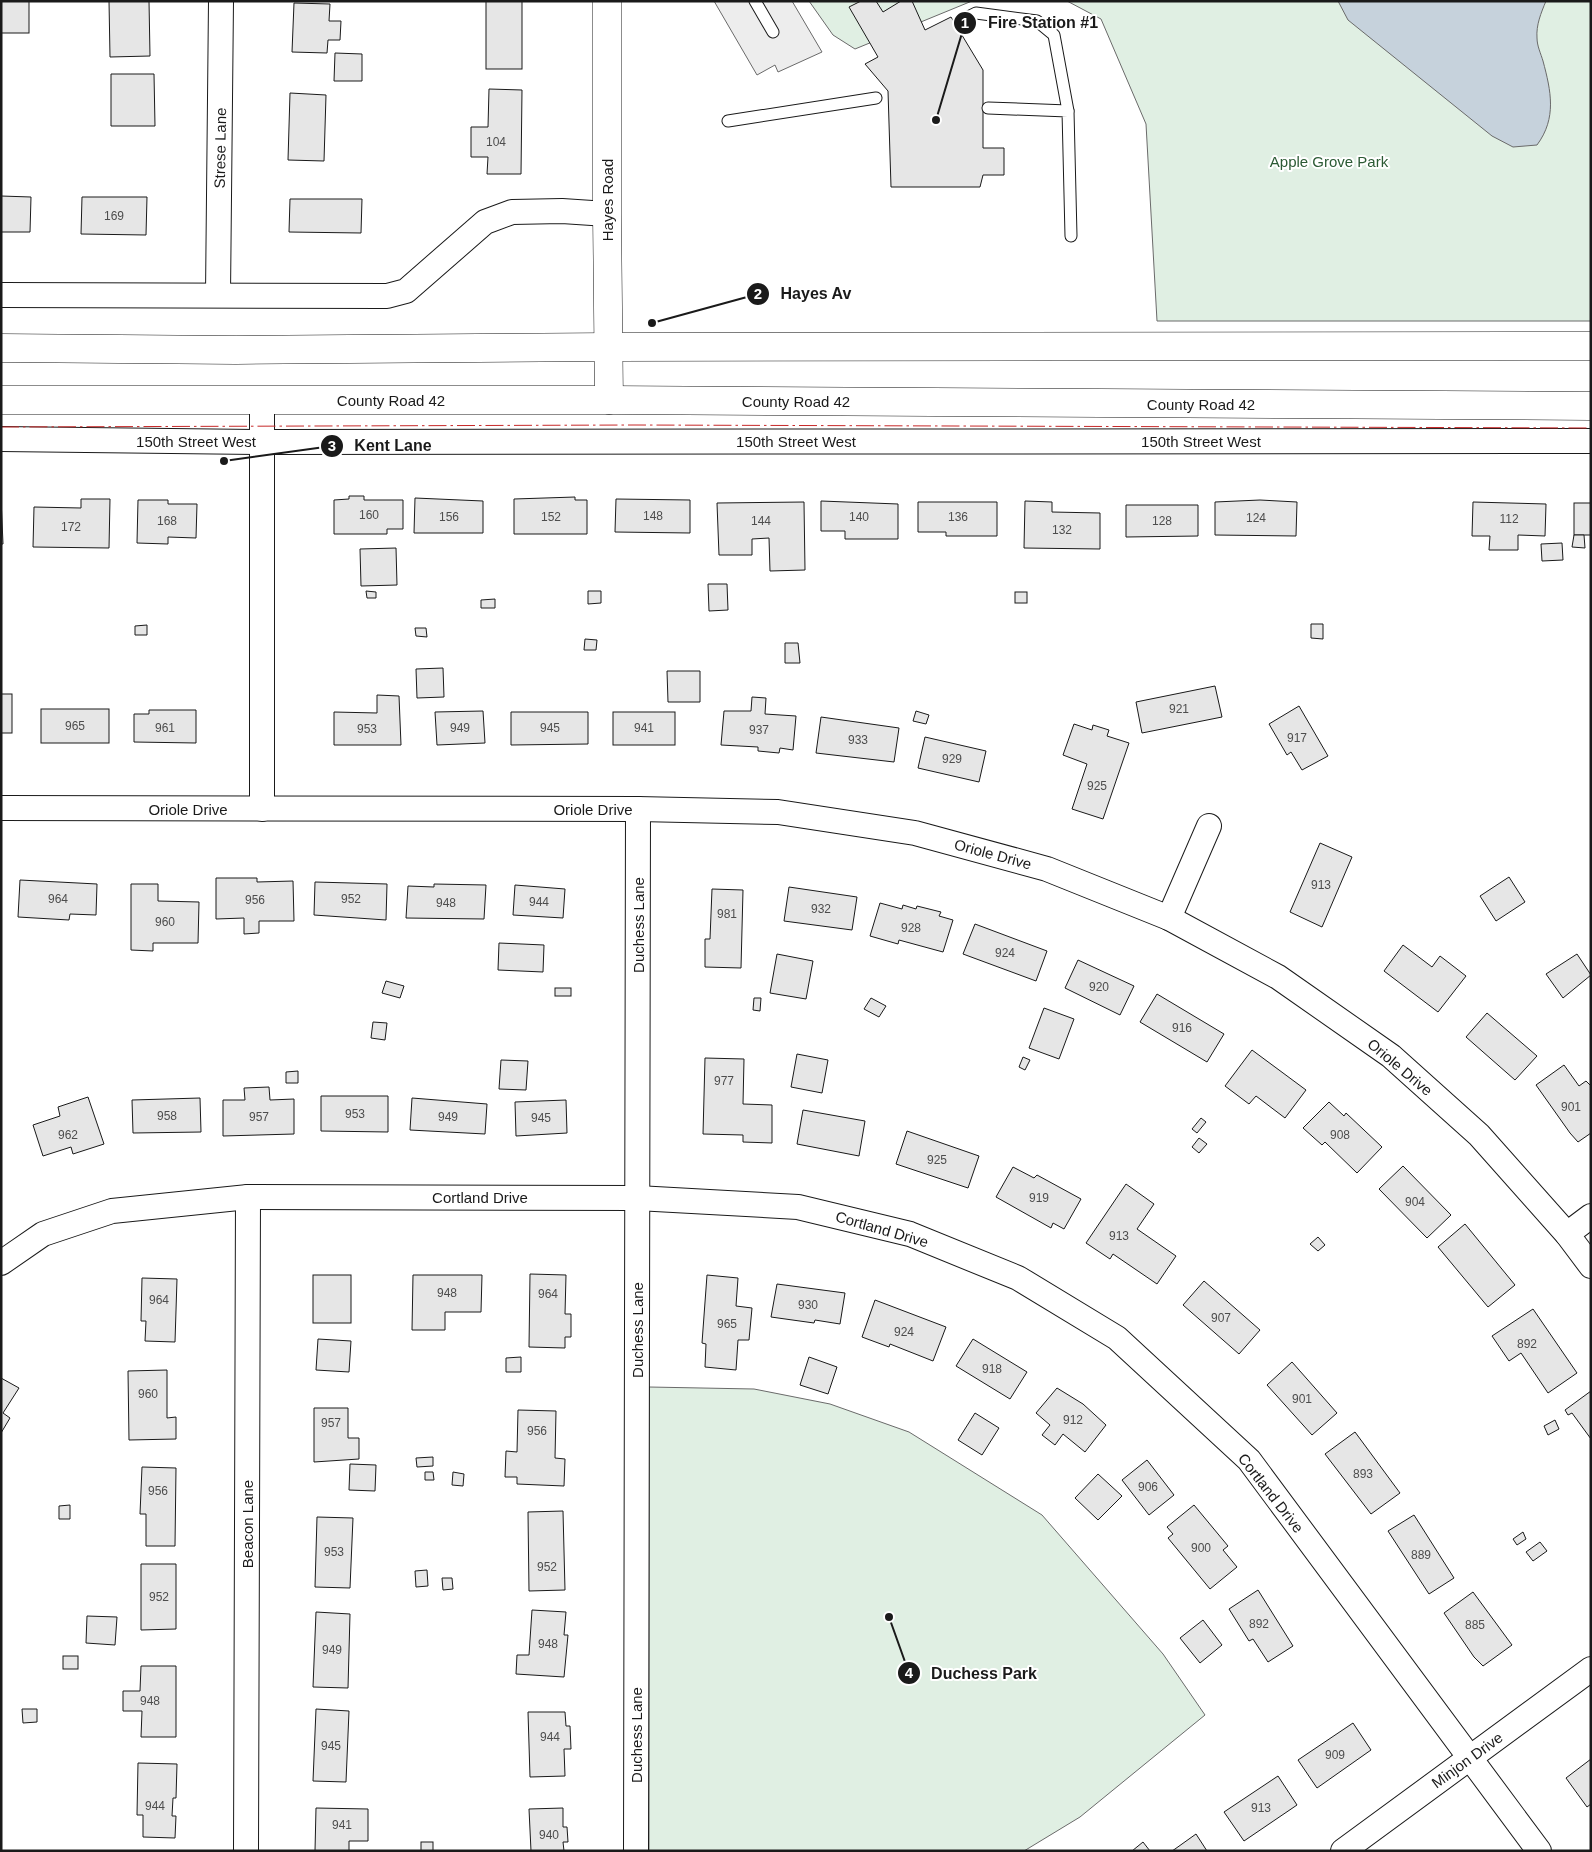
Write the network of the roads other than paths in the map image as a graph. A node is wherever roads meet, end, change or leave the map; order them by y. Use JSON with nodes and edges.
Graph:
{"nodes":[{"id":1,"x":221,"y":1,"type":"edge"},
{"id":2,"x":607,"y":1,"type":"edge"},
{"id":3,"x":755,"y":1,"type":"edge"},
{"id":4,"x":960,"y":22,"type":"dead end"},
{"id":5,"x":773,"y":32,"type":"dead end"},
{"id":6,"x":876,"y":98,"type":"dead end"},
{"id":7,"x":988,"y":108,"type":"dead end"},
{"id":8,"x":1068,"y":111,"type":"junction"},
{"id":9,"x":728,"y":121,"type":"dead end"},
{"id":10,"x":607,"y":214,"type":"junction"},
{"id":11,"x":1071,"y":236,"type":"dead end"},
{"id":12,"x":218,"y":294,"type":"junction"},
{"id":13,"x":1,"y":295,"type":"edge"},
{"id":14,"x":1591,"y":346,"type":"edge"},
{"id":15,"x":610,"y":347,"type":"junction"},
{"id":16,"x":1,"y":348,"type":"edge"},
{"id":17,"x":1,"y":400,"type":"edge"},
{"id":18,"x":262,"y":400,"type":"junction"},
{"id":19,"x":610,"y":400,"type":"junction"},
{"id":20,"x":1591,"y":406,"type":"edge"},
{"id":21,"x":1,"y":440,"type":"edge"},
{"id":22,"x":1591,"y":441,"type":"edge"},
{"id":23,"x":262,"y":442,"type":"junction"},
{"id":24,"x":1,"y":808,"type":"edge"},
{"id":25,"x":262,"y":809,"type":"junction"},
{"id":26,"x":638,"y":809,"type":"junction"},
{"id":27,"x":1209,"y":826,"type":"dead end"},
{"id":28,"x":1169,"y":918,"type":"junction"},
{"id":29,"x":248,"y":1197,"type":"junction"},
{"id":30,"x":637,"y":1198,"type":"junction"},
{"id":31,"x":1591,"y":1216,"type":"edge"},
{"id":32,"x":1567,"y":1234,"type":"junction"},
{"id":33,"x":1,"y":1263,"type":"edge"},
{"id":34,"x":1591,"y":1266,"type":"edge"},
{"id":35,"x":1591,"y":1669,"type":"edge"},
{"id":36,"x":1470,"y":1757,"type":"junction"},
{"id":37,"x":246,"y":1851,"type":"edge"},
{"id":38,"x":636,"y":1851,"type":"edge"},
{"id":39,"x":1343,"y":1851,"type":"edge"},
{"id":40,"x":1539,"y":1851,"type":"edge"}],
"edges":[{"from":1,"to":12,"type":"street","name":"Strese Lane"},
{"from":2,"to":10,"type":"main road","name":"Hayes Road"},
{"from":3,"to":5,"type":"lane"},
{"from":4,"to":8,"type":"lane"},
{"from":6,"to":9,"type":"lane"},
{"from":7,"to":8,"type":"lane"},
{"from":8,"to":11,"type":"lane"},
{"from":10,"to":12,"type":"street"},
{"from":10,"to":15,"type":"main road","name":"Hayes Road"},
{"from":12,"to":13,"type":"street"},
{"from":14,"to":15,"type":"main road"},
{"from":15,"to":16,"type":"main road"},
{"from":15,"to":19,"type":"main road","name":"Hayes Road"},
{"from":17,"to":18,"type":"main road","name":"County Road 42"},
{"from":18,"to":19,"type":"main road","name":"County Road 42"},
{"from":18,"to":23,"type":"street"},
{"from":19,"to":20,"type":"main road","name":"County Road 42"},
{"from":21,"to":23,"type":"street","name":"150th Street West"},
{"from":22,"to":23,"type":"street","name":"150th Street West"},
{"from":23,"to":25,"type":"street"},
{"from":24,"to":25,"type":"street","name":"Oriole Drive"},
{"from":25,"to":26,"type":"street","name":"Oriole Drive"},
{"from":26,"to":28,"type":"street","name":"Oriole Drive"},
{"from":26,"to":30,"type":"street","name":"Duchess Lane"},
{"from":27,"to":28,"type":"street"},
{"from":28,"to":32,"type":"street","name":"Oriole Drive"},
{"from":29,"to":30,"type":"street","name":"Cortland Drive"},
{"from":29,"to":33,"type":"street","name":"Cortland Drive"},
{"from":29,"to":37,"type":"street","name":"Beacon Lane"},
{"from":30,"to":36,"type":"street","name":"Cortland Drive"},
{"from":30,"to":38,"type":"street","name":"Duchess Lane"},
{"from":31,"to":32,"type":"street"},
{"from":32,"to":34,"type":"street","name":"Oriole Drive"},
{"from":35,"to":36,"type":"street","name":"Minjon Drive"},
{"from":36,"to":39,"type":"street","name":"Minjon Drive"},
{"from":36,"to":40,"type":"street","name":"Cortland Drive"}]}
